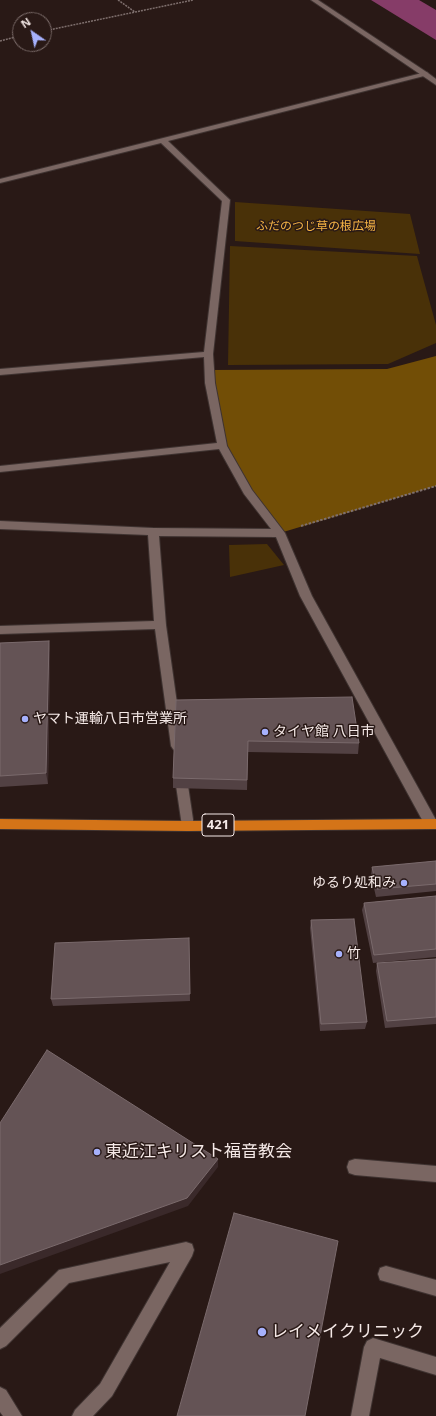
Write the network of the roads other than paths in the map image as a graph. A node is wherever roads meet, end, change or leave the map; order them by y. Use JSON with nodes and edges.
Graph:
{"nodes":[{"id":1,"x":314,"y":0,"type":"edge"},
{"id":2,"x":426,"y":74,"type":"junction"},
{"id":3,"x":436,"y":83,"type":"edge"},
{"id":4,"x":164,"y":141,"type":"junction"},
{"id":5,"x":0,"y":181,"type":"edge"},
{"id":6,"x":208,"y":354,"type":"junction"},
{"id":7,"x":0,"y":372,"type":"edge"},
{"id":8,"x":222,"y":446,"type":"junction"},
{"id":9,"x":0,"y":469,"type":"edge"},
{"id":10,"x":0,"y":525,"type":"edge"},
{"id":11,"x":153,"y":532,"type":"junction"},
{"id":12,"x":280,"y":533,"type":"junction"},
{"id":13,"x":160,"y":625,"type":"junction"},
{"id":14,"x":0,"y":630,"type":"edge"},
{"id":15,"x":433,"y":823,"type":"edge"},
{"id":16,"x":0,"y":824,"type":"edge"},
{"id":17,"x":188,"y":826,"type":"junction"},
{"id":18,"x":355,"y":1167,"type":"dead end"},
{"id":19,"x":436,"y":1174,"type":"edge"},
{"id":20,"x":386,"y":1274,"type":"dead end"},
{"id":21,"x":436,"y":1288,"type":"edge"},
{"id":22,"x":0,"y":1340,"type":"edge"},
{"id":23,"x":436,"y":1366,"type":"edge"},
{"id":24,"x":0,"y":1396,"type":"edge"},
{"id":25,"x":14,"y":1416,"type":"edge"},
{"id":26,"x":81,"y":1416,"type":"edge"},
{"id":27,"x":360,"y":1416,"type":"edge"}],
"edges":[{"from":1,"to":2,"type":"street"},
{"from":2,"to":3,"type":"street"},
{"from":2,"to":4,"type":"street"},
{"from":4,"to":5,"type":"street"},
{"from":4,"to":6,"type":"street"},
{"from":6,"to":7,"type":"street"},
{"from":6,"to":8,"type":"street"},
{"from":8,"to":9,"type":"street"},
{"from":8,"to":12,"type":"street"},
{"from":10,"to":11,"type":"street"},
{"from":11,"to":12,"type":"street"},
{"from":11,"to":13,"type":"street"},
{"from":12,"to":15,"type":"street"},
{"from":13,"to":14,"type":"street"},
{"from":13,"to":17,"type":"street"},
{"from":15,"to":17,"type":"highway","number":"421"},
{"from":16,"to":17,"type":"highway","number":"421"},
{"from":18,"to":19,"type":"street"},
{"from":20,"to":21,"type":"street"},
{"from":22,"to":26,"type":"street"},
{"from":23,"to":27,"type":"street"},
{"from":24,"to":25,"type":"street"}]}
